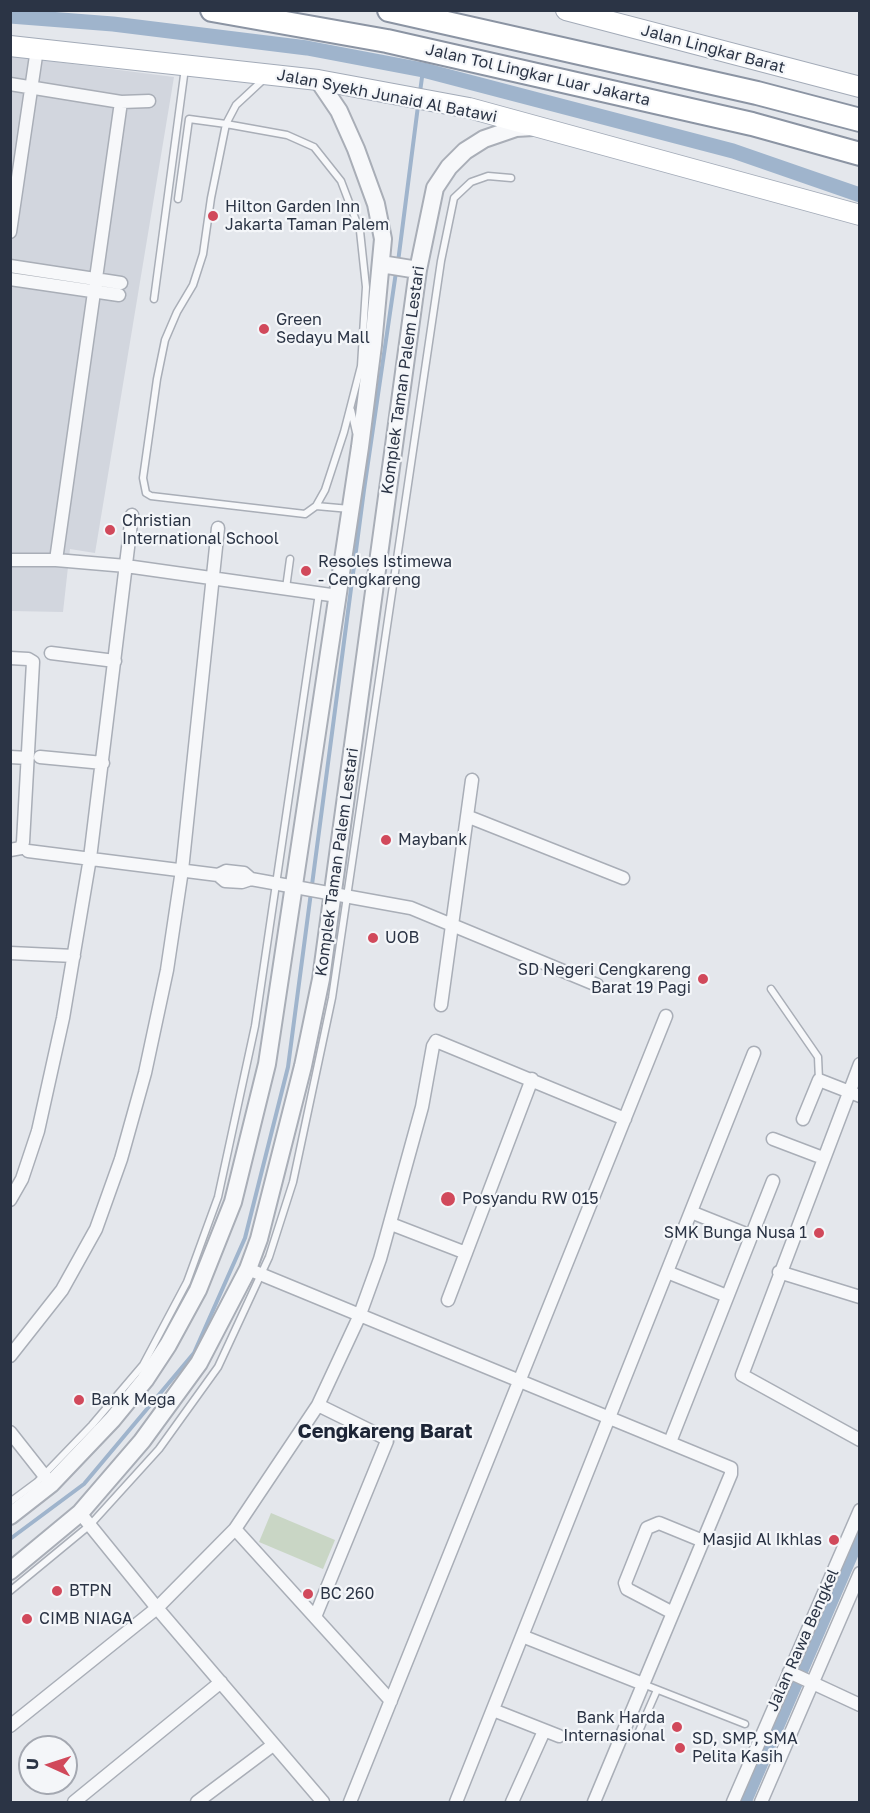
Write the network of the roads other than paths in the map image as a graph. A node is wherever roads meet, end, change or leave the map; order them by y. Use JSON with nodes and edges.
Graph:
{"nodes":[{"id":1,"x":212,"y":10,"type":"edge"},
{"id":2,"x":390,"y":10,"type":"edge"},
{"id":3,"x":566,"y":10,"type":"edge"},
{"id":4,"x":10,"y":46,"type":"edge"},
{"id":5,"x":37,"y":49,"type":"junction"},
{"id":6,"x":186,"y":65,"type":"junction"},
{"id":7,"x":270,"y":74,"type":"junction"},
{"id":8,"x":318,"y":80,"type":"junction"},
{"id":9,"x":10,"y":84,"type":"edge"},
{"id":10,"x":32,"y":87,"type":"junction"},
{"id":11,"x":860,"y":87,"type":"edge"},
{"id":12,"x":149,"y":101,"type":"dead end"},
{"id":13,"x":121,"y":102,"type":"junction"},
{"id":14,"x":860,"y":120,"type":"edge"},
{"id":15,"x":226,"y":124,"type":"junction"},
{"id":16,"x":537,"y":127,"type":"junction"},
{"id":17,"x":860,"y":154,"type":"edge"},
{"id":18,"x":511,"y":178,"type":"dead end"},
{"id":19,"x":178,"y":199,"type":"dead end"},
{"id":20,"x":860,"y":215,"type":"edge"},
{"id":21,"x":10,"y":232,"type":"edge"},
{"id":22,"x":10,"y":266,"type":"edge"},
{"id":23,"x":399,"y":267,"type":"junction"},
{"id":24,"x":10,"y":279,"type":"edge"},
{"id":25,"x":95,"y":285,"type":"junction"},
{"id":26,"x":120,"y":289,"type":"dead end"},
{"id":27,"x":154,"y":299,"type":"dead end"},
{"id":28,"x":351,"y":406,"type":"junction"},
{"id":29,"x":360,"y":447,"type":"junction"},
{"id":30,"x":316,"y":506,"type":"junction"},
{"id":31,"x":350,"y":509,"type":"junction"},
{"id":32,"x":132,"y":515,"type":"dead end"},
{"id":33,"x":218,"y":528,"type":"dead end"},
{"id":34,"x":290,"y":559,"type":"dead end"},
{"id":35,"x":10,"y":560,"type":"edge"},
{"id":36,"x":56,"y":560,"type":"junction"},
{"id":37,"x":126,"y":566,"type":"junction"},
{"id":38,"x":212,"y":576,"type":"junction"},
{"id":39,"x":286,"y":588,"type":"junction"},
{"id":40,"x":319,"y":593,"type":"junction"},
{"id":41,"x":338,"y":596,"type":"junction"},
{"id":42,"x":51,"y":653,"type":"dead end"},
{"id":43,"x":10,"y":658,"type":"edge"},
{"id":44,"x":115,"y":662,"type":"junction"},
{"id":45,"x":10,"y":757,"type":"edge"},
{"id":46,"x":34,"y":758,"type":"junction"},
{"id":47,"x":103,"y":763,"type":"junction"},
{"id":48,"x":472,"y":780,"type":"dead end"},
{"id":49,"x":469,"y":817,"type":"junction"},
{"id":50,"x":10,"y":850,"type":"edge"},
{"id":51,"x":27,"y":851,"type":"dead end"},
{"id":52,"x":90,"y":858,"type":"junction"},
{"id":53,"x":182,"y":870,"type":"junction"},
{"id":54,"x":623,"y":878,"type":"dead end"},
{"id":55,"x":274,"y":883,"type":"junction"},
{"id":56,"x":298,"y":887,"type":"junction"},
{"id":57,"x":334,"y":893,"type":"junction"},
{"id":58,"x":453,"y":924,"type":"junction"},
{"id":59,"x":10,"y":953,"type":"edge"},
{"id":60,"x":74,"y":956,"type":"junction"},
{"id":61,"x":597,"y":985,"type":"dead end"},
{"id":62,"x":771,"y":988,"type":"dead end"},
{"id":63,"x":441,"y":1005,"type":"dead end"},
{"id":64,"x":666,"y":1016,"type":"dead end"},
{"id":65,"x":754,"y":1053,"type":"dead end"},
{"id":66,"x":860,"y":1064,"type":"edge"},
{"id":67,"x":532,"y":1078,"type":"junction"},
{"id":68,"x":819,"y":1080,"type":"junction"},
{"id":69,"x":854,"y":1094,"type":"edge"},
{"id":70,"x":625,"y":1119,"type":"junction"},
{"id":71,"x":803,"y":1119,"type":"dead end"},
{"id":72,"x":773,"y":1139,"type":"dead end"},
{"id":73,"x":823,"y":1158,"type":"junction"},
{"id":74,"x":773,"y":1181,"type":"dead end"},
{"id":75,"x":10,"y":1200,"type":"edge"},
{"id":76,"x":226,"y":1200,"type":"junction"},
{"id":77,"x":691,"y":1212,"type":"junction"},
{"id":78,"x":391,"y":1224,"type":"junction"},
{"id":79,"x":751,"y":1236,"type":"junction"},
{"id":80,"x":466,"y":1253,"type":"junction"},
{"id":81,"x":255,"y":1272,"type":"junction"},
{"id":82,"x":667,"y":1272,"type":"junction"},
{"id":83,"x":779,"y":1272,"type":"junction"},
{"id":84,"x":727,"y":1296,"type":"junction"},
{"id":85,"x":860,"y":1297,"type":"edge"},
{"id":86,"x":448,"y":1300,"type":"dead end"},
{"id":87,"x":359,"y":1317,"type":"junction"},
{"id":88,"x":10,"y":1356,"type":"edge"},
{"id":89,"x":520,"y":1382,"type":"junction"},
{"id":90,"x":318,"y":1405,"type":"junction"},
{"id":91,"x":609,"y":1418,"type":"junction"},
{"id":92,"x":10,"y":1432,"type":"edge"},
{"id":93,"x":860,"y":1440,"type":"edge"},
{"id":94,"x":670,"y":1442,"type":"junction"},
{"id":95,"x":47,"y":1479,"type":"junction"},
{"id":96,"x":10,"y":1502,"type":"edge"},
{"id":97,"x":860,"y":1510,"type":"edge"},
{"id":98,"x":10,"y":1516,"type":"edge"},
{"id":99,"x":85,"y":1519,"type":"junction"},
{"id":100,"x":235,"y":1529,"type":"junction"},
{"id":101,"x":703,"y":1541,"type":"junction"},
{"id":102,"x":10,"y":1570,"type":"edge"},
{"id":103,"x":859,"y":1574,"type":"edge"},
{"id":104,"x":10,"y":1591,"type":"edge"},
{"id":105,"x":157,"y":1608,"type":"junction"},
{"id":106,"x":673,"y":1613,"type":"junction"},
{"id":107,"x":315,"y":1617,"type":"junction"},
{"id":108,"x":522,"y":1636,"type":"junction"},
{"id":109,"x":792,"y":1674,"type":"junction"},
{"id":110,"x":221,"y":1682,"type":"junction"},
{"id":111,"x":643,"y":1684,"type":"junction"},
{"id":112,"x":810,"y":1684,"type":"junction"},
{"id":113,"x":657,"y":1689,"type":"junction"},
{"id":114,"x":391,"y":1701,"type":"junction"},
{"id":115,"x":860,"y":1705,"type":"edge"},
{"id":116,"x":493,"y":1710,"type":"junction"},
{"id":117,"x":745,"y":1724,"type":"dead end"},
{"id":118,"x":10,"y":1726,"type":"edge"},
{"id":119,"x":544,"y":1731,"type":"junction"},
{"id":120,"x":623,"y":1733,"type":"junction"},
{"id":121,"x":559,"y":1736,"type":"dead end"},
{"id":122,"x":273,"y":1745,"type":"junction"},
{"id":123,"x":206,"y":1800,"type":"edge"},
{"id":124,"x":74,"y":1803,"type":"edge"},
{"id":125,"x":323,"y":1803,"type":"edge"},
{"id":126,"x":350,"y":1803,"type":"edge"},
{"id":127,"x":456,"y":1803,"type":"edge"},
{"id":128,"x":512,"y":1803,"type":"edge"},
{"id":129,"x":594,"y":1803,"type":"edge"},
{"id":130,"x":733,"y":1803,"type":"edge"},
{"id":131,"x":761,"y":1803,"type":"edge"}],
"edges":[{"from":1,"to":17,"type":"highway","name":"Jalan Tol Lingkar Luar Jakarta"},
{"from":2,"to":14,"type":"highway","name":"Jalan Tol Lingkar Luar Jakarta"},
{"from":3,"to":11,"type":"main road","name":"Jalan Lingkar Barat"},
{"from":4,"to":5,"type":"main road","name":"Jalan Syekh Junaid Al Batawi"},
{"from":5,"to":6,"type":"main road","name":"Jalan Syekh Junaid Al Batawi"},
{"from":5,"to":10,"type":"street"},
{"from":6,"to":7,"type":"main road","name":"Jalan Syekh Junaid Al Batawi"},
{"from":6,"to":27,"type":"lane"},
{"from":7,"to":8,"type":"main road","name":"Jalan Syekh Junaid Al Batawi"},
{"from":7,"to":15,"type":"lane"},
{"from":8,"to":16,"type":"main road","name":"Jalan Syekh Junaid Al Batawi"},
{"from":8,"to":23,"type":"street","name":"Komplek Taman Palem Lestari"},
{"from":9,"to":10,"type":"street"},
{"from":10,"to":13,"type":"street"},
{"from":10,"to":21,"type":"street"},
{"from":12,"to":13,"type":"street"},
{"from":13,"to":25,"type":"street"},
{"from":15,"to":19,"type":"lane"},
{"from":15,"to":28,"type":"lane"},
{"from":15,"to":30,"type":"lane"},
{"from":16,"to":20,"type":"main road","name":"Jalan Syekh Junaid Al Batawi"},
{"from":16,"to":23,"type":"street","name":"Komplek Taman Palem Lestari"},
{"from":18,"to":57,"type":"lane"},
{"from":22,"to":25,"type":"street"},
{"from":23,"to":29,"type":"street","name":"Komplek Taman Palem Lestari"},
{"from":23,"to":57,"type":"street","name":"Komplek Taman Palem Lestari"},
{"from":24,"to":25,"type":"street"},
{"from":25,"to":26,"type":"street"},
{"from":25,"to":36,"type":"street"},
{"from":28,"to":29,"type":"lane"},
{"from":28,"to":30,"type":"lane"},
{"from":29,"to":31,"type":"street","name":"Komplek Taman Palem Lestari"},
{"from":30,"to":31,"type":"lane"},
{"from":31,"to":41,"type":"street","name":"Komplek Taman Palem Lestari"},
{"from":32,"to":37,"type":"street"},
{"from":33,"to":38,"type":"street"},
{"from":34,"to":39,"type":"lane"},
{"from":35,"to":36,"type":"street"},
{"from":36,"to":37,"type":"street"},
{"from":37,"to":38,"type":"street"},
{"from":37,"to":44,"type":"street"},
{"from":38,"to":39,"type":"street"},
{"from":38,"to":53,"type":"street"},
{"from":39,"to":40,"type":"street"},
{"from":40,"to":41,"type":"street"},
{"from":40,"to":55,"type":"lane"},
{"from":41,"to":56,"type":"street","name":"Komplek Taman Palem Lestari"},
{"from":42,"to":44,"type":"street"},
{"from":43,"to":46,"type":"street"},
{"from":44,"to":47,"type":"street"},
{"from":45,"to":46,"type":"street"},
{"from":46,"to":47,"type":"street"},
{"from":46,"to":50,"type":"street"},
{"from":47,"to":52,"type":"street"},
{"from":48,"to":49,"type":"street"},
{"from":49,"to":54,"type":"street"},
{"from":49,"to":58,"type":"street"},
{"from":51,"to":52,"type":"street"},
{"from":52,"to":53,"type":"street"},
{"from":52,"to":60,"type":"street"},
{"from":53,"to":55,"type":"street"},
{"from":53,"to":88,"type":"street"},
{"from":55,"to":56,"type":"street"},
{"from":55,"to":76,"type":"lane"},
{"from":56,"to":57,"type":"street"},
{"from":56,"to":76,"type":"street","name":"Komplek Taman Palem Lestari"},
{"from":57,"to":58,"type":"street"},
{"from":57,"to":81,"type":"street","name":"Komplek Taman Palem Lestari"},
{"from":58,"to":61,"type":"street"},
{"from":58,"to":63,"type":"street"},
{"from":59,"to":60,"type":"street"},
{"from":60,"to":75,"type":"street"},
{"from":62,"to":68,"type":"lane"},
{"from":64,"to":70,"type":"street"},
{"from":65,"to":77,"type":"street"},
{"from":66,"to":69,"type":"street"},
{"from":67,"to":70,"type":"street"},
{"from":67,"to":78,"type":"street"},
{"from":67,"to":80,"type":"street"},
{"from":68,"to":69,"type":"street"},
{"from":68,"to":71,"type":"street"},
{"from":69,"to":73,"type":"street"},
{"from":70,"to":89,"type":"street"},
{"from":72,"to":73,"type":"street"},
{"from":73,"to":83,"type":"street"},
{"from":74,"to":79,"type":"street"},
{"from":76,"to":95,"type":"street","name":"Komplek Taman Palem Lestari"},
{"from":77,"to":79,"type":"street"},
{"from":77,"to":82,"type":"street"},
{"from":78,"to":80,"type":"street"},
{"from":78,"to":87,"type":"street"},
{"from":79,"to":84,"type":"street"},
{"from":80,"to":86,"type":"street"},
{"from":81,"to":87,"type":"street"},
{"from":81,"to":99,"type":"street","name":"Komplek Taman Palem Lestari"},
{"from":82,"to":84,"type":"street"},
{"from":82,"to":91,"type":"street"},
{"from":83,"to":85,"type":"street"},
{"from":83,"to":93,"type":"street"},
{"from":84,"to":94,"type":"street"},
{"from":87,"to":89,"type":"street"},
{"from":87,"to":90,"type":"street"},
{"from":89,"to":91,"type":"street"},
{"from":89,"to":114,"type":"street"},
{"from":90,"to":100,"type":"street"},
{"from":90,"to":107,"type":"street"},
{"from":91,"to":94,"type":"street"},
{"from":91,"to":108,"type":"street"},
{"from":92,"to":95,"type":"street"},
{"from":94,"to":101,"type":"street"},
{"from":95,"to":96,"type":"lane"},
{"from":95,"to":98,"type":"street","name":"Komplek Taman Palem Lestari"},
{"from":97,"to":109,"type":"street","name":"Jalan Rawa Bengkel"},
{"from":99,"to":102,"type":"street","name":"Komplek Taman Palem Lestari"},
{"from":99,"to":104,"type":"lane"},
{"from":99,"to":105,"type":"street"},
{"from":100,"to":105,"type":"street"},
{"from":100,"to":107,"type":"street"},
{"from":101,"to":106,"type":"street"},
{"from":101,"to":106,"type":"street"},
{"from":103,"to":112,"type":"street","name":"Jalan Rawa Bengkel"},
{"from":105,"to":110,"type":"street"},
{"from":105,"to":118,"type":"street"},
{"from":106,"to":111,"type":"street"},
{"from":107,"to":114,"type":"street"},
{"from":108,"to":111,"type":"street"},
{"from":108,"to":116,"type":"street"},
{"from":109,"to":112,"type":"street"},
{"from":109,"to":130,"type":"street","name":"Jalan Rawa Bengkel"},
{"from":110,"to":122,"type":"street"},
{"from":110,"to":124,"type":"street"},
{"from":111,"to":113,"type":"lane"},
{"from":111,"to":120,"type":"street"},
{"from":112,"to":115,"type":"street"},
{"from":112,"to":131,"type":"street","name":"Jalan Rawa Bengkel"},
{"from":113,"to":117,"type":"lane"},
{"from":113,"to":120,"type":"lane"},
{"from":114,"to":126,"type":"street"},
{"from":116,"to":119,"type":"street"},
{"from":116,"to":127,"type":"street"},
{"from":119,"to":121,"type":"street"},
{"from":119,"to":128,"type":"street"},
{"from":120,"to":129,"type":"street"},
{"from":122,"to":123,"type":"street"},
{"from":122,"to":125,"type":"street"}]}
